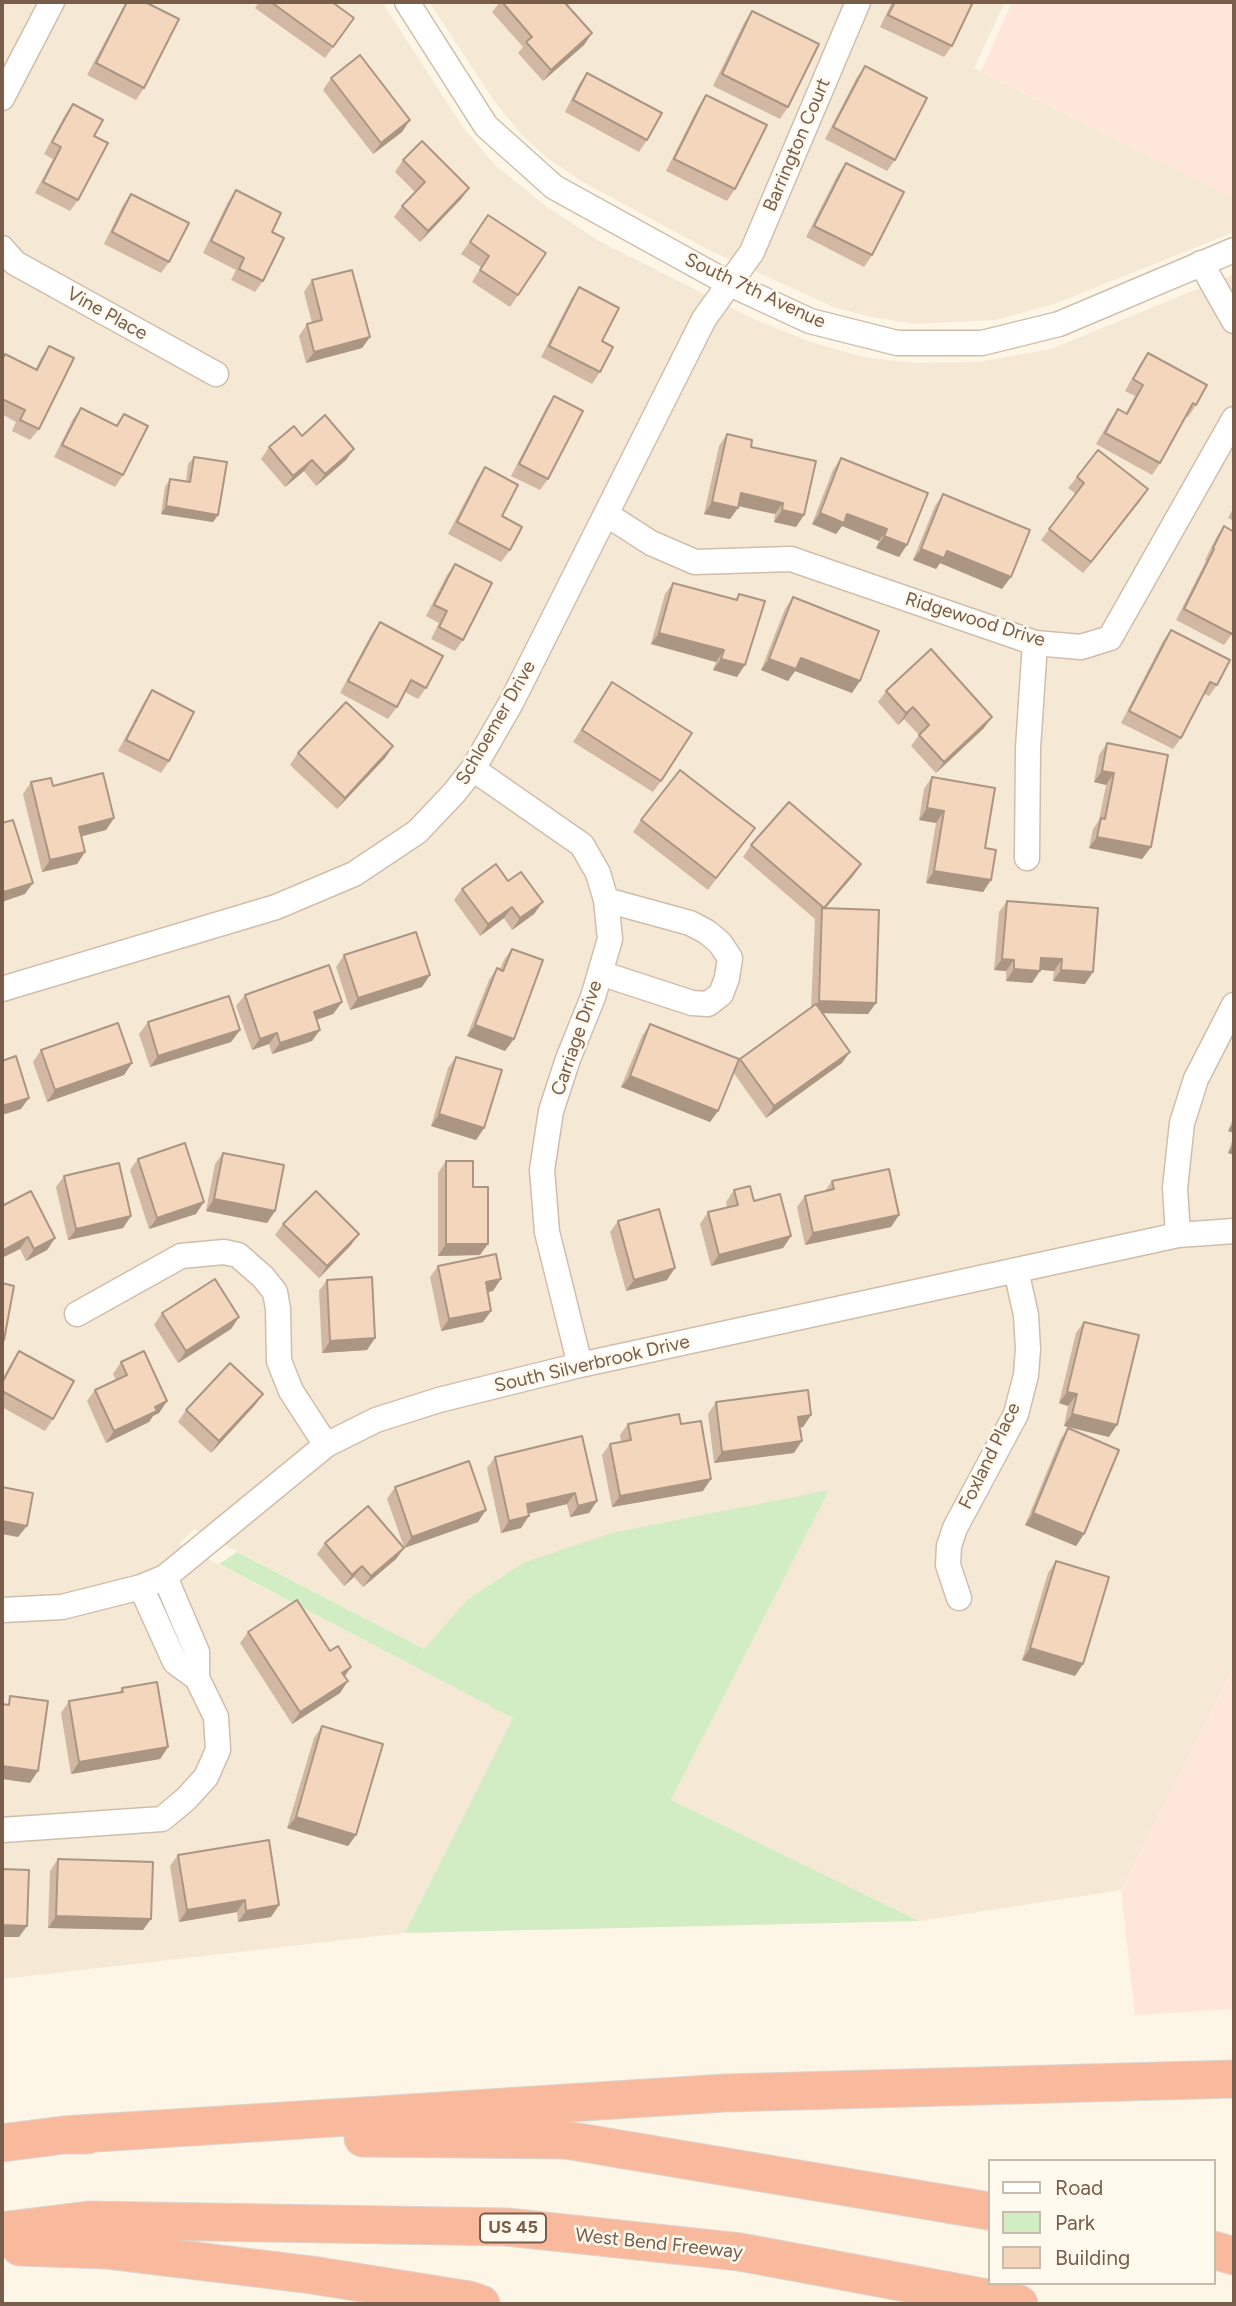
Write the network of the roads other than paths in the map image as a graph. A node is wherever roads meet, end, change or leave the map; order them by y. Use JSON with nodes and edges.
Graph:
{"nodes":[{"id":1,"x":52,"y":2,"type":"edge"},
{"id":2,"x":407,"y":2,"type":"edge"},
{"id":3,"x":858,"y":2,"type":"edge"},
{"id":4,"x":2,"y":98,"type":"edge"},
{"id":5,"x":2,"y":248,"type":"edge"},
{"id":6,"x":1234,"y":250,"type":"edge"},
{"id":7,"x":1201,"y":263,"type":"junction"},
{"id":8,"x":728,"y":283,"type":"junction"},
{"id":9,"x":1234,"y":321,"type":"edge"},
{"id":10,"x":216,"y":374,"type":"dead end"},
{"id":11,"x":1234,"y":419,"type":"edge"},
{"id":12,"x":607,"y":514,"type":"junction"},
{"id":13,"x":1035,"y":643,"type":"junction"},
{"id":14,"x":472,"y":769,"type":"junction"},
{"id":15,"x":1027,"y":858,"type":"dead end"},
{"id":16,"x":606,"y":900,"type":"junction"},
{"id":17,"x":600,"y":973,"type":"junction"},
{"id":18,"x":2,"y":989,"type":"edge"},
{"id":19,"x":1234,"y":1006,"type":"edge"},
{"id":20,"x":1234,"y":1231,"type":"edge"},
{"id":21,"x":1178,"y":1235,"type":"junction"},
{"id":22,"x":1016,"y":1270,"type":"junction"},
{"id":23,"x":77,"y":1314,"type":"dead end"},
{"id":24,"x":580,"y":1365,"type":"junction"},
{"id":25,"x":326,"y":1445,"type":"junction"},
{"id":26,"x":165,"y":1577,"type":"junction"},
{"id":27,"x":141,"y":1587,"type":"junction"},
{"id":28,"x":959,"y":1598,"type":"dead end"},
{"id":29,"x":2,"y":1610,"type":"edge"},
{"id":30,"x":197,"y":1678,"type":"junction"},
{"id":31,"x":2,"y":1830,"type":"edge"},
{"id":32,"x":1234,"y":2079,"type":"edge"},
{"id":33,"x":64,"y":2135,"type":"junction"},
{"id":34,"x":2,"y":2143,"type":"edge"},
{"id":35,"x":988,"y":2211,"type":"edge"},
{"id":36,"x":2,"y":2231,"type":"edge"},
{"id":37,"x":2,"y":2246,"type":"edge"},
{"id":38,"x":1215,"y":2251,"type":"edge"},
{"id":39,"x":1234,"y":2256,"type":"edge"},
{"id":40,"x":481,"y":2304,"type":"edge"},
{"id":41,"x":1019,"y":2304,"type":"edge"}],
"edges":[{"from":1,"to":4,"type":"street"},
{"from":2,"to":8,"type":"street","name":"South 7th Avenue"},
{"from":3,"to":8,"type":"street","name":"Barrington Court"},
{"from":5,"to":10,"type":"street","name":"Vine Place"},
{"from":6,"to":7,"type":"street","name":"South 7th Avenue"},
{"from":7,"to":8,"type":"street","name":"South 7th Avenue"},
{"from":7,"to":9,"type":"street"},
{"from":8,"to":12,"type":"street","name":"Schloemer Drive"},
{"from":11,"to":13,"type":"street","name":"Ridgewood Drive"},
{"from":12,"to":13,"type":"street","name":"Ridgewood Drive"},
{"from":12,"to":14,"type":"street","name":"Schloemer Drive"},
{"from":13,"to":15,"type":"street"},
{"from":14,"to":16,"type":"street","name":"Carriage Drive"},
{"from":14,"to":18,"type":"street","name":"Schloemer Drive"},
{"from":16,"to":17,"type":"street","name":"Carriage Drive"},
{"from":16,"to":17,"type":"street"},
{"from":17,"to":24,"type":"street","name":"Carriage Drive"},
{"from":19,"to":21,"type":"street"},
{"from":20,"to":21,"type":"street","name":"South Silverbrook Drive"},
{"from":21,"to":22,"type":"street","name":"South Silverbrook Drive"},
{"from":22,"to":24,"type":"street","name":"South Silverbrook Drive"},
{"from":22,"to":28,"type":"street","name":"Foxland Place"},
{"from":23,"to":25,"type":"street"},
{"from":24,"to":25,"type":"street","name":"South Silverbrook Drive"},
{"from":25,"to":26,"type":"street","name":"South Silverbrook Drive"},
{"from":26,"to":27,"type":"street","name":"South Silverbrook Drive"},
{"from":26,"to":30,"type":"street"},
{"from":27,"to":29,"type":"street","name":"South Silverbrook Drive"},
{"from":27,"to":30,"type":"street"},
{"from":30,"to":31,"type":"street"},
{"from":32,"to":33,"type":"highway"},
{"from":33,"to":34,"type":"highway"},
{"from":33,"to":35,"type":"highway"},
{"from":36,"to":41,"type":"highway","name":"West Bend Freeway","number":"US 45"},
{"from":37,"to":40,"type":"highway"},
{"from":38,"to":39,"type":"highway"}]}
